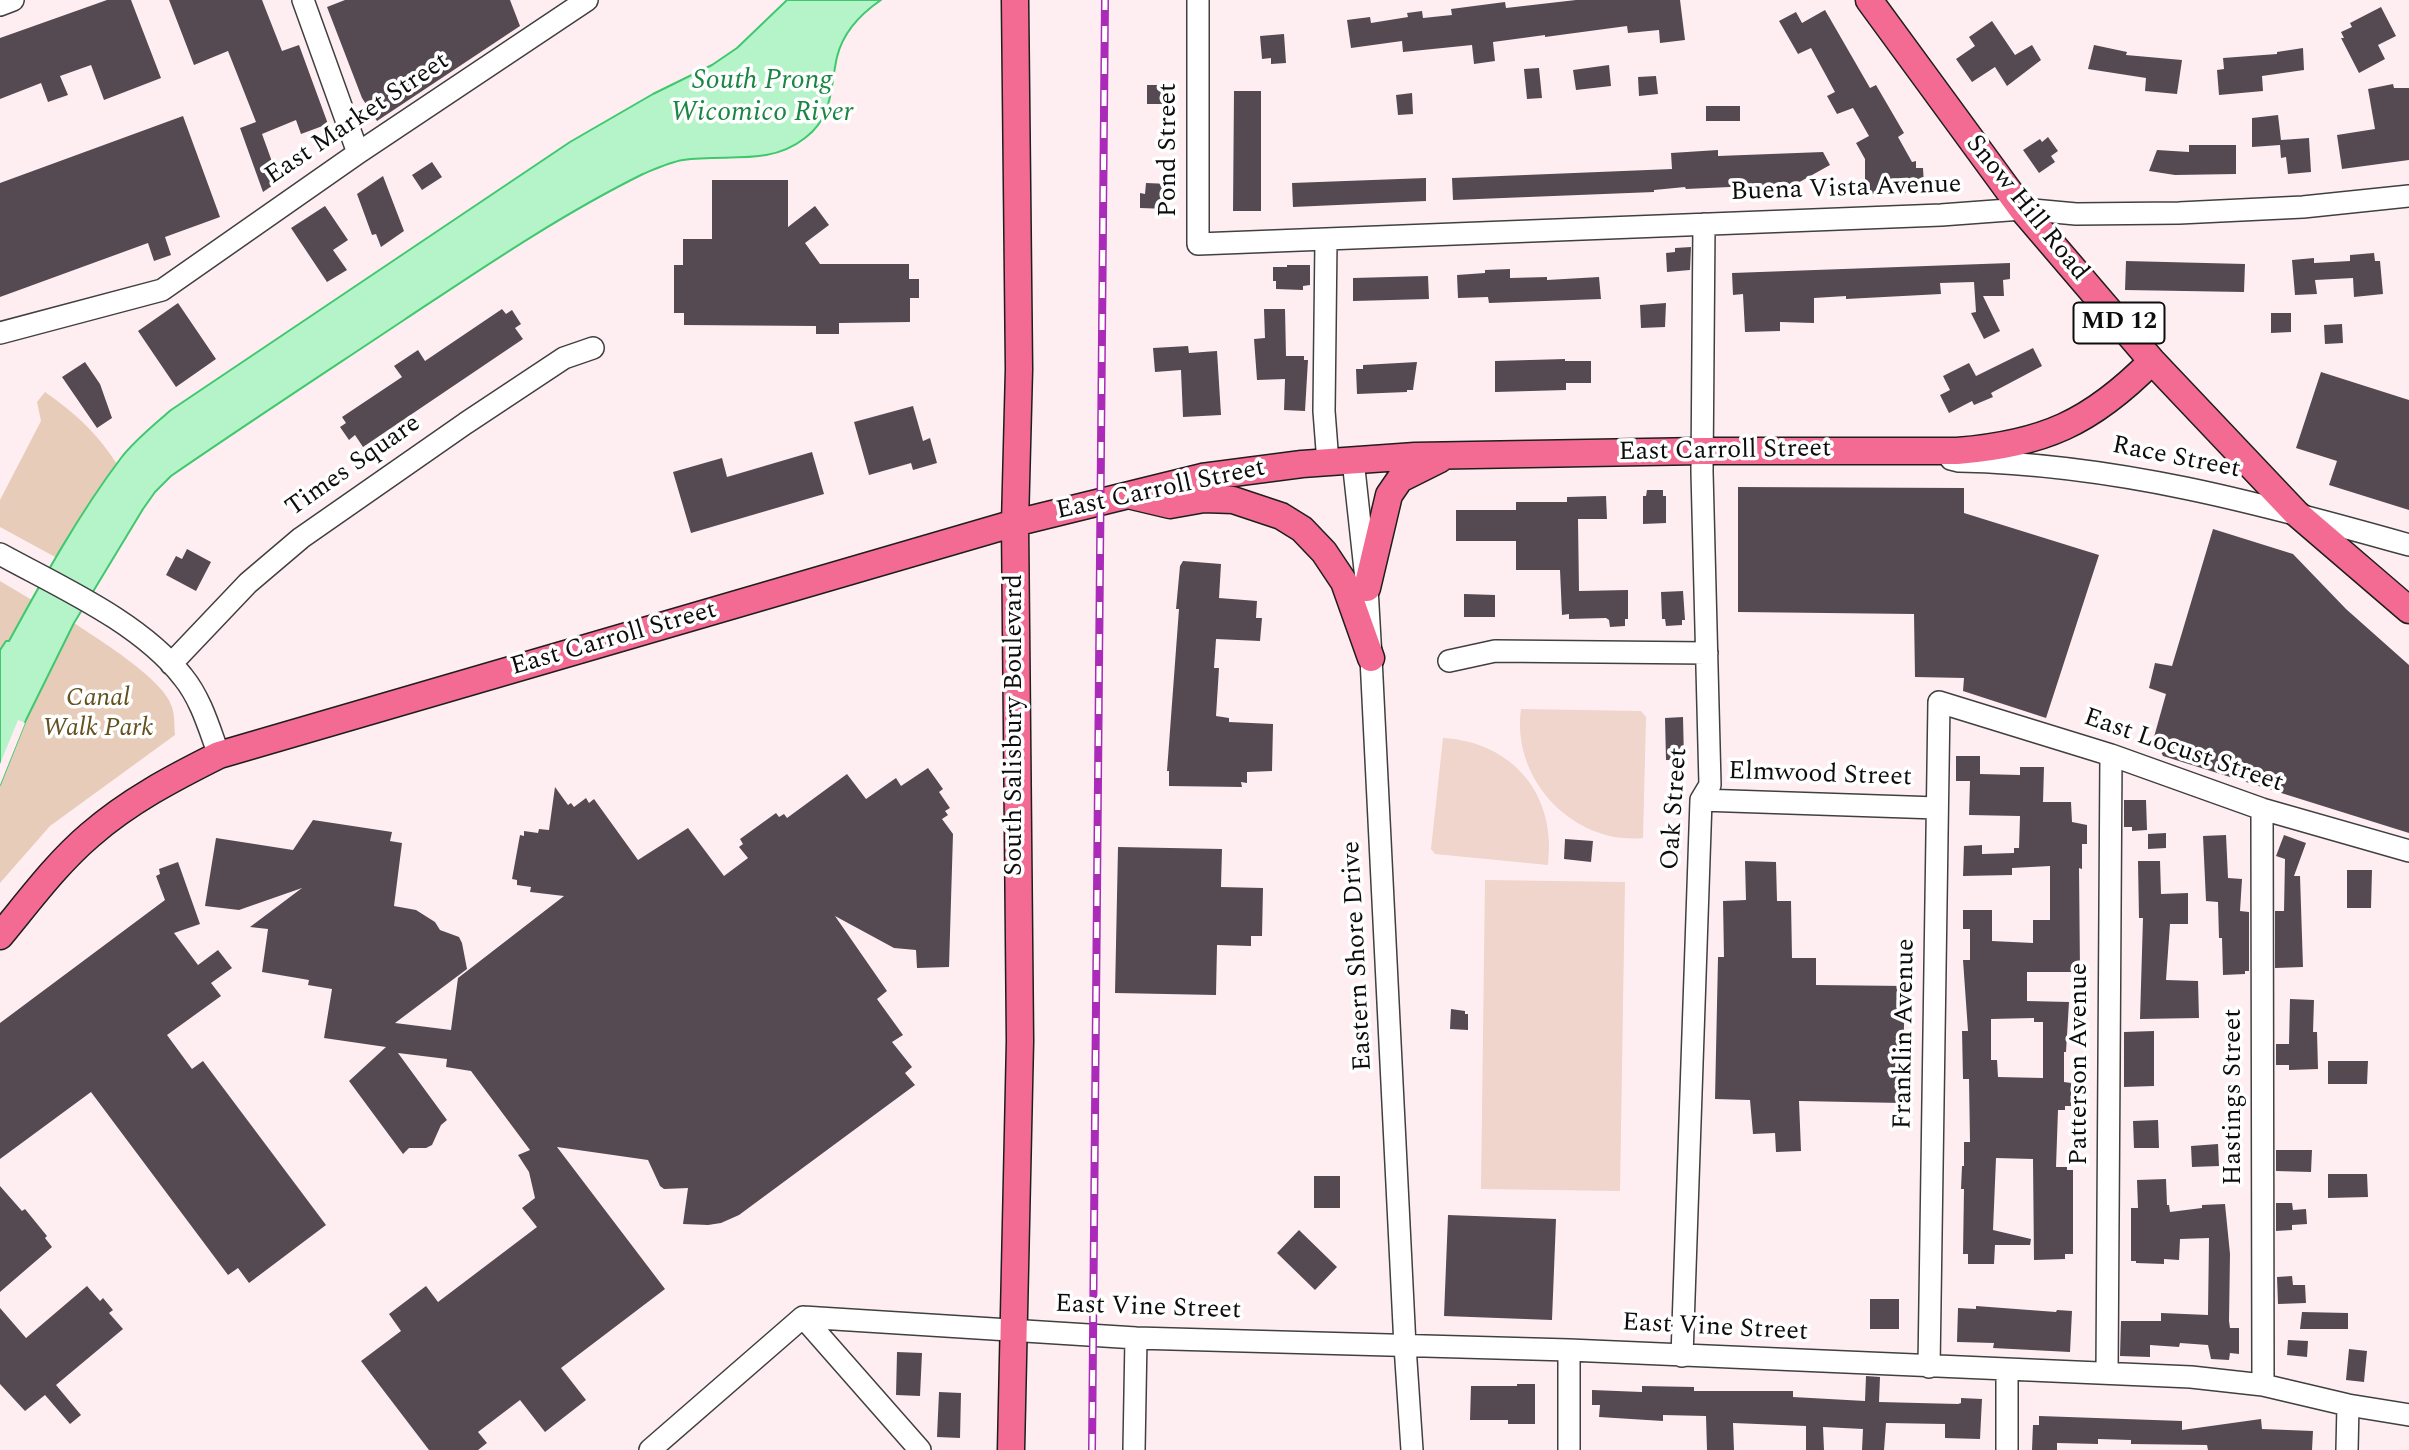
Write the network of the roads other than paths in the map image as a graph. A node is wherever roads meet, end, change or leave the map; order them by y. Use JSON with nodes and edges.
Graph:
{"nodes":[{"id":1,"x":13,"y":0,"type":"edge"},
{"id":2,"x":303,"y":0,"type":"edge"},
{"id":3,"x":587,"y":0,"type":"edge"},
{"id":4,"x":1015,"y":0,"type":"edge"},
{"id":5,"x":1198,"y":0,"type":"edge"},
{"id":6,"x":1869,"y":0,"type":"edge"},
{"id":7,"x":0,"y":5,"type":"edge"},
{"id":8,"x":358,"y":153,"type":"junction"},
{"id":9,"x":2409,"y":196,"type":"edge"},
{"id":10,"x":2022,"y":209,"type":"junction"},
{"id":11,"x":1704,"y":224,"type":"junction"},
{"id":12,"x":1326,"y":240,"type":"junction"},
{"id":13,"x":0,"y":333,"type":"edge"},
{"id":14,"x":593,"y":348,"type":"dead end"},
{"id":15,"x":2152,"y":361,"type":"junction"},
{"id":16,"x":1702,"y":451,"type":"junction"},
{"id":17,"x":1930,"y":451,"type":"junction"},
{"id":18,"x":1446,"y":456,"type":"junction"},
{"id":19,"x":1341,"y":461,"type":"junction"},
{"id":20,"x":1126,"y":495,"type":"junction"},
{"id":21,"x":2296,"y":513,"type":"junction"},
{"id":22,"x":1015,"y":523,"type":"junction"},
{"id":23,"x":2409,"y":545,"type":"edge"},
{"id":24,"x":0,"y":554,"type":"edge"},
{"id":25,"x":1367,"y":588,"type":"junction"},
{"id":26,"x":2409,"y":610,"type":"edge"},
{"id":27,"x":1707,"y":653,"type":"junction"},
{"id":28,"x":1371,"y":657,"type":"junction"},
{"id":29,"x":1449,"y":661,"type":"dead end"},
{"id":30,"x":171,"y":664,"type":"junction"},
{"id":31,"x":1939,"y":702,"type":"joint"},
{"id":32,"x":219,"y":755,"type":"junction"},
{"id":33,"x":2111,"y":755,"type":"junction"},
{"id":34,"x":1701,"y":800,"type":"junction"},
{"id":35,"x":1937,"y":808,"type":"junction"},
{"id":36,"x":2262,"y":809,"type":"junction"},
{"id":37,"x":2409,"y":851,"type":"edge"},
{"id":38,"x":0,"y":936,"type":"edge"},
{"id":39,"x":803,"y":1317,"type":"junction"},
{"id":40,"x":1015,"y":1331,"type":"junction"},
{"id":41,"x":1136,"y":1338,"type":"junction"},
{"id":42,"x":1405,"y":1346,"type":"junction"},
{"id":43,"x":1569,"y":1350,"type":"junction"},
{"id":44,"x":1682,"y":1356,"type":"junction"},
{"id":45,"x":1929,"y":1367,"type":"junction"},
{"id":46,"x":2007,"y":1368,"type":"junction"},
{"id":47,"x":2107,"y":1372,"type":"junction"},
{"id":48,"x":2263,"y":1385,"type":"junction"},
{"id":49,"x":2348,"y":1405,"type":"junction"},
{"id":50,"x":2409,"y":1415,"type":"edge"},
{"id":51,"x":650,"y":1450,"type":"edge"},
{"id":52,"x":920,"y":1450,"type":"edge"},
{"id":53,"x":1011,"y":1450,"type":"edge"},
{"id":54,"x":1134,"y":1450,"type":"edge"},
{"id":55,"x":1412,"y":1450,"type":"edge"},
{"id":56,"x":1569,"y":1450,"type":"edge"},
{"id":57,"x":2007,"y":1450,"type":"edge"},
{"id":58,"x":2347,"y":1450,"type":"edge"}],
"edges":[{"from":1,"to":7,"type":"street"},
{"from":2,"to":8,"type":"street"},
{"from":3,"to":8,"type":"street","name":"East Market Street"},
{"from":4,"to":22,"type":"main road","name":"South Salisbury Boulevard"},
{"from":5,"to":12,"type":"street","name":"Pond Street"},
{"from":6,"to":10,"type":"main road","name":"Snow Hill Road","number":"MD 12"},
{"from":8,"to":13,"type":"street","name":"East Market Street"},
{"from":9,"to":10,"type":"street","name":"Buena Vista Avenue"},
{"from":10,"to":11,"type":"street","name":"Buena Vista Avenue"},
{"from":10,"to":15,"type":"main road","name":"Snow Hill Road","number":"MD 12"},
{"from":11,"to":12,"type":"street","name":"Buena Vista Avenue"},
{"from":11,"to":16,"type":"street","name":"Oak Street"},
{"from":12,"to":19,"type":"street"},
{"from":14,"to":30,"type":"street","name":"Times Square"},
{"from":15,"to":17,"type":"main road","name":"East Carroll Street"},
{"from":15,"to":21,"type":"main road","name":"Snow Hill Road","number":"MD 12"},
{"from":16,"to":17,"type":"main road","name":"East Carroll Street"},
{"from":16,"to":18,"type":"main road","name":"East Carroll Street"},
{"from":16,"to":27,"type":"street","name":"Oak Street"},
{"from":17,"to":21,"type":"street","name":"Race Street"},
{"from":18,"to":19,"type":"main road","name":"East Carroll Street"},
{"from":18,"to":25,"type":"main road"},
{"from":19,"to":20,"type":"main road","name":"East Carroll Street"},
{"from":19,"to":25,"type":"street","name":"Eastern Shore Drive"},
{"from":20,"to":22,"type":"main road","name":"East Carroll Street"},
{"from":20,"to":28,"type":"main road"},
{"from":21,"to":23,"type":"street","name":"Race Street"},
{"from":21,"to":26,"type":"main road","name":"Snow Hill Road","number":"MD 12"},
{"from":22,"to":32,"type":"main road","name":"East Carroll Street"},
{"from":22,"to":40,"type":"main road","name":"South Salisbury Boulevard"},
{"from":24,"to":30,"type":"street"},
{"from":25,"to":28,"type":"street","name":"Eastern Shore Drive"},
{"from":27,"to":29,"type":"street"},
{"from":27,"to":34,"type":"street","name":"Oak Street"},
{"from":28,"to":42,"type":"street","name":"Eastern Shore Drive"},
{"from":30,"to":32,"type":"street"},
{"from":31,"to":33,"type":"street","name":"East Locust Street"},
{"from":31,"to":35,"type":"street","name":"Franklin Avenue"},
{"from":32,"to":38,"type":"main road","name":"East Carroll Street"},
{"from":33,"to":36,"type":"street","name":"East Locust Street"},
{"from":33,"to":47,"type":"street","name":"Patterson Avenue"},
{"from":34,"to":35,"type":"street","name":"Elmwood Street"},
{"from":34,"to":44,"type":"street","name":"Oak Street"},
{"from":35,"to":45,"type":"street","name":"Franklin Avenue"},
{"from":36,"to":37,"type":"street","name":"East Locust Street"},
{"from":36,"to":48,"type":"street","name":"Hastings Street"},
{"from":39,"to":40,"type":"street","name":"East Vine Street"},
{"from":39,"to":51,"type":"street"},
{"from":39,"to":52,"type":"street"},
{"from":40,"to":41,"type":"street","name":"East Vine Street"},
{"from":40,"to":53,"type":"main road","name":"South Salisbury Boulevard"},
{"from":41,"to":42,"type":"street","name":"East Vine Street"},
{"from":41,"to":54,"type":"street"},
{"from":42,"to":43,"type":"street","name":"East Vine Street"},
{"from":42,"to":55,"type":"street","name":"Eastern Shore Drive"},
{"from":43,"to":44,"type":"street","name":"East Vine Street"},
{"from":43,"to":56,"type":"street"},
{"from":44,"to":45,"type":"street","name":"East Vine Street"},
{"from":45,"to":46,"type":"street","name":"East Vine Street"},
{"from":46,"to":47,"type":"street","name":"East Vine Street"},
{"from":46,"to":57,"type":"street"},
{"from":47,"to":48,"type":"street","name":"East Vine Street"},
{"from":48,"to":49,"type":"street","name":"East Vine Street"},
{"from":49,"to":50,"type":"street","name":"East Vine Street"},
{"from":49,"to":58,"type":"street"}]}
